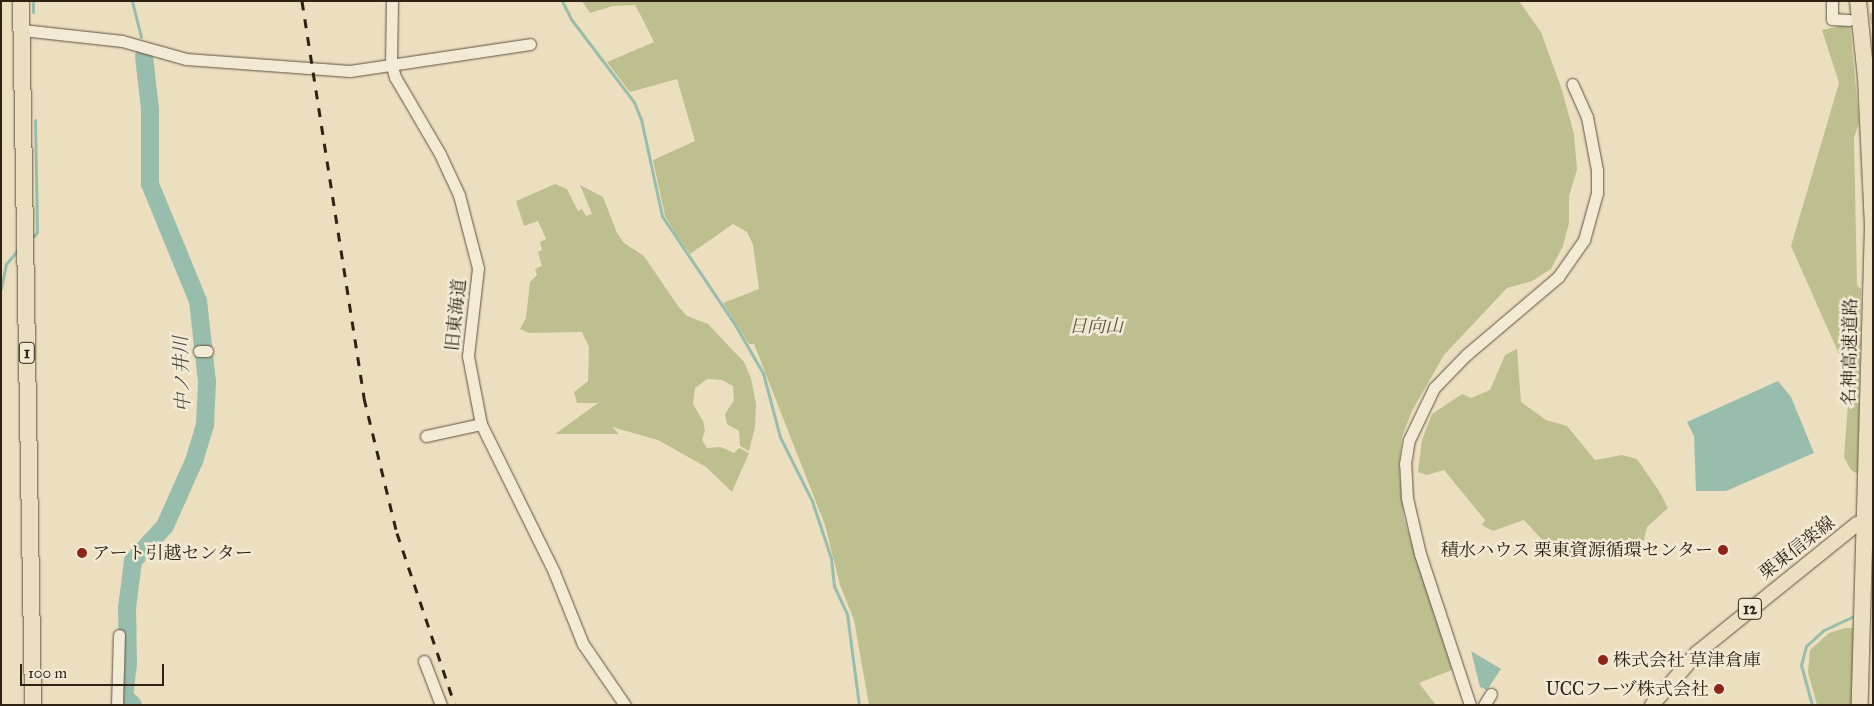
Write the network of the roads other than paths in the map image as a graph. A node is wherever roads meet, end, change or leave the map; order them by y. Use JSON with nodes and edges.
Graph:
{"nodes":[{"id":1,"x":21,"y":1,"type":"edge"},
{"id":2,"x":392,"y":1,"type":"edge"},
{"id":3,"x":1832,"y":1,"type":"edge"},
{"id":4,"x":1858,"y":1,"type":"edge"},
{"id":5,"x":1849,"y":20,"type":"tunnel mouth"},
{"id":6,"x":22,"y":30,"type":"junction"},
{"id":7,"x":530,"y":44,"type":"dead end"},
{"id":8,"x":391,"y":63,"type":"junction"},
{"id":9,"x":1572,"y":84,"type":"dead end"},
{"id":10,"x":481,"y":424,"type":"junction"},
{"id":11,"x":426,"y":436,"type":"dead end"},
{"id":12,"x":1857,"y":524,"type":"dead end"},
{"id":13,"x":119,"y":635,"type":"dead end"},
{"id":14,"x":424,"y":661,"type":"dead end"},
{"id":15,"x":1491,"y":694,"type":"dead end"},
{"id":16,"x":33,"y":705,"type":"edge"},
{"id":17,"x":117,"y":705,"type":"edge"},
{"id":18,"x":441,"y":705,"type":"edge"},
{"id":19,"x":625,"y":705,"type":"edge"},
{"id":20,"x":1470,"y":705,"type":"edge"},
{"id":21,"x":1484,"y":705,"type":"edge"},
{"id":22,"x":1652,"y":705,"type":"edge"},
{"id":23,"x":1860,"y":705,"type":"edge"}],
"edges":[{"from":1,"to":6,"type":"highway","number":"1"},
{"from":2,"to":8,"type":"street","name":"旧東海道"},
{"from":3,"to":5,"type":"street"},
{"from":4,"to":23,"type":"highway","name":"名神高速道路"},
{"from":6,"to":8,"type":"street"},
{"from":6,"to":16,"type":"highway","number":"1"},
{"from":7,"to":8,"type":"street"},
{"from":8,"to":10,"type":"street","name":"旧東海道"},
{"from":9,"to":20,"type":"street"},
{"from":10,"to":11,"type":"street"},
{"from":10,"to":19,"type":"street","name":"旧東海道"},
{"from":12,"to":22,"type":"main road","name":"栗東信楽線","number":"12"},
{"from":13,"to":17,"type":"street"},
{"from":14,"to":18,"type":"street"},
{"from":15,"to":21,"type":"street"}]}
